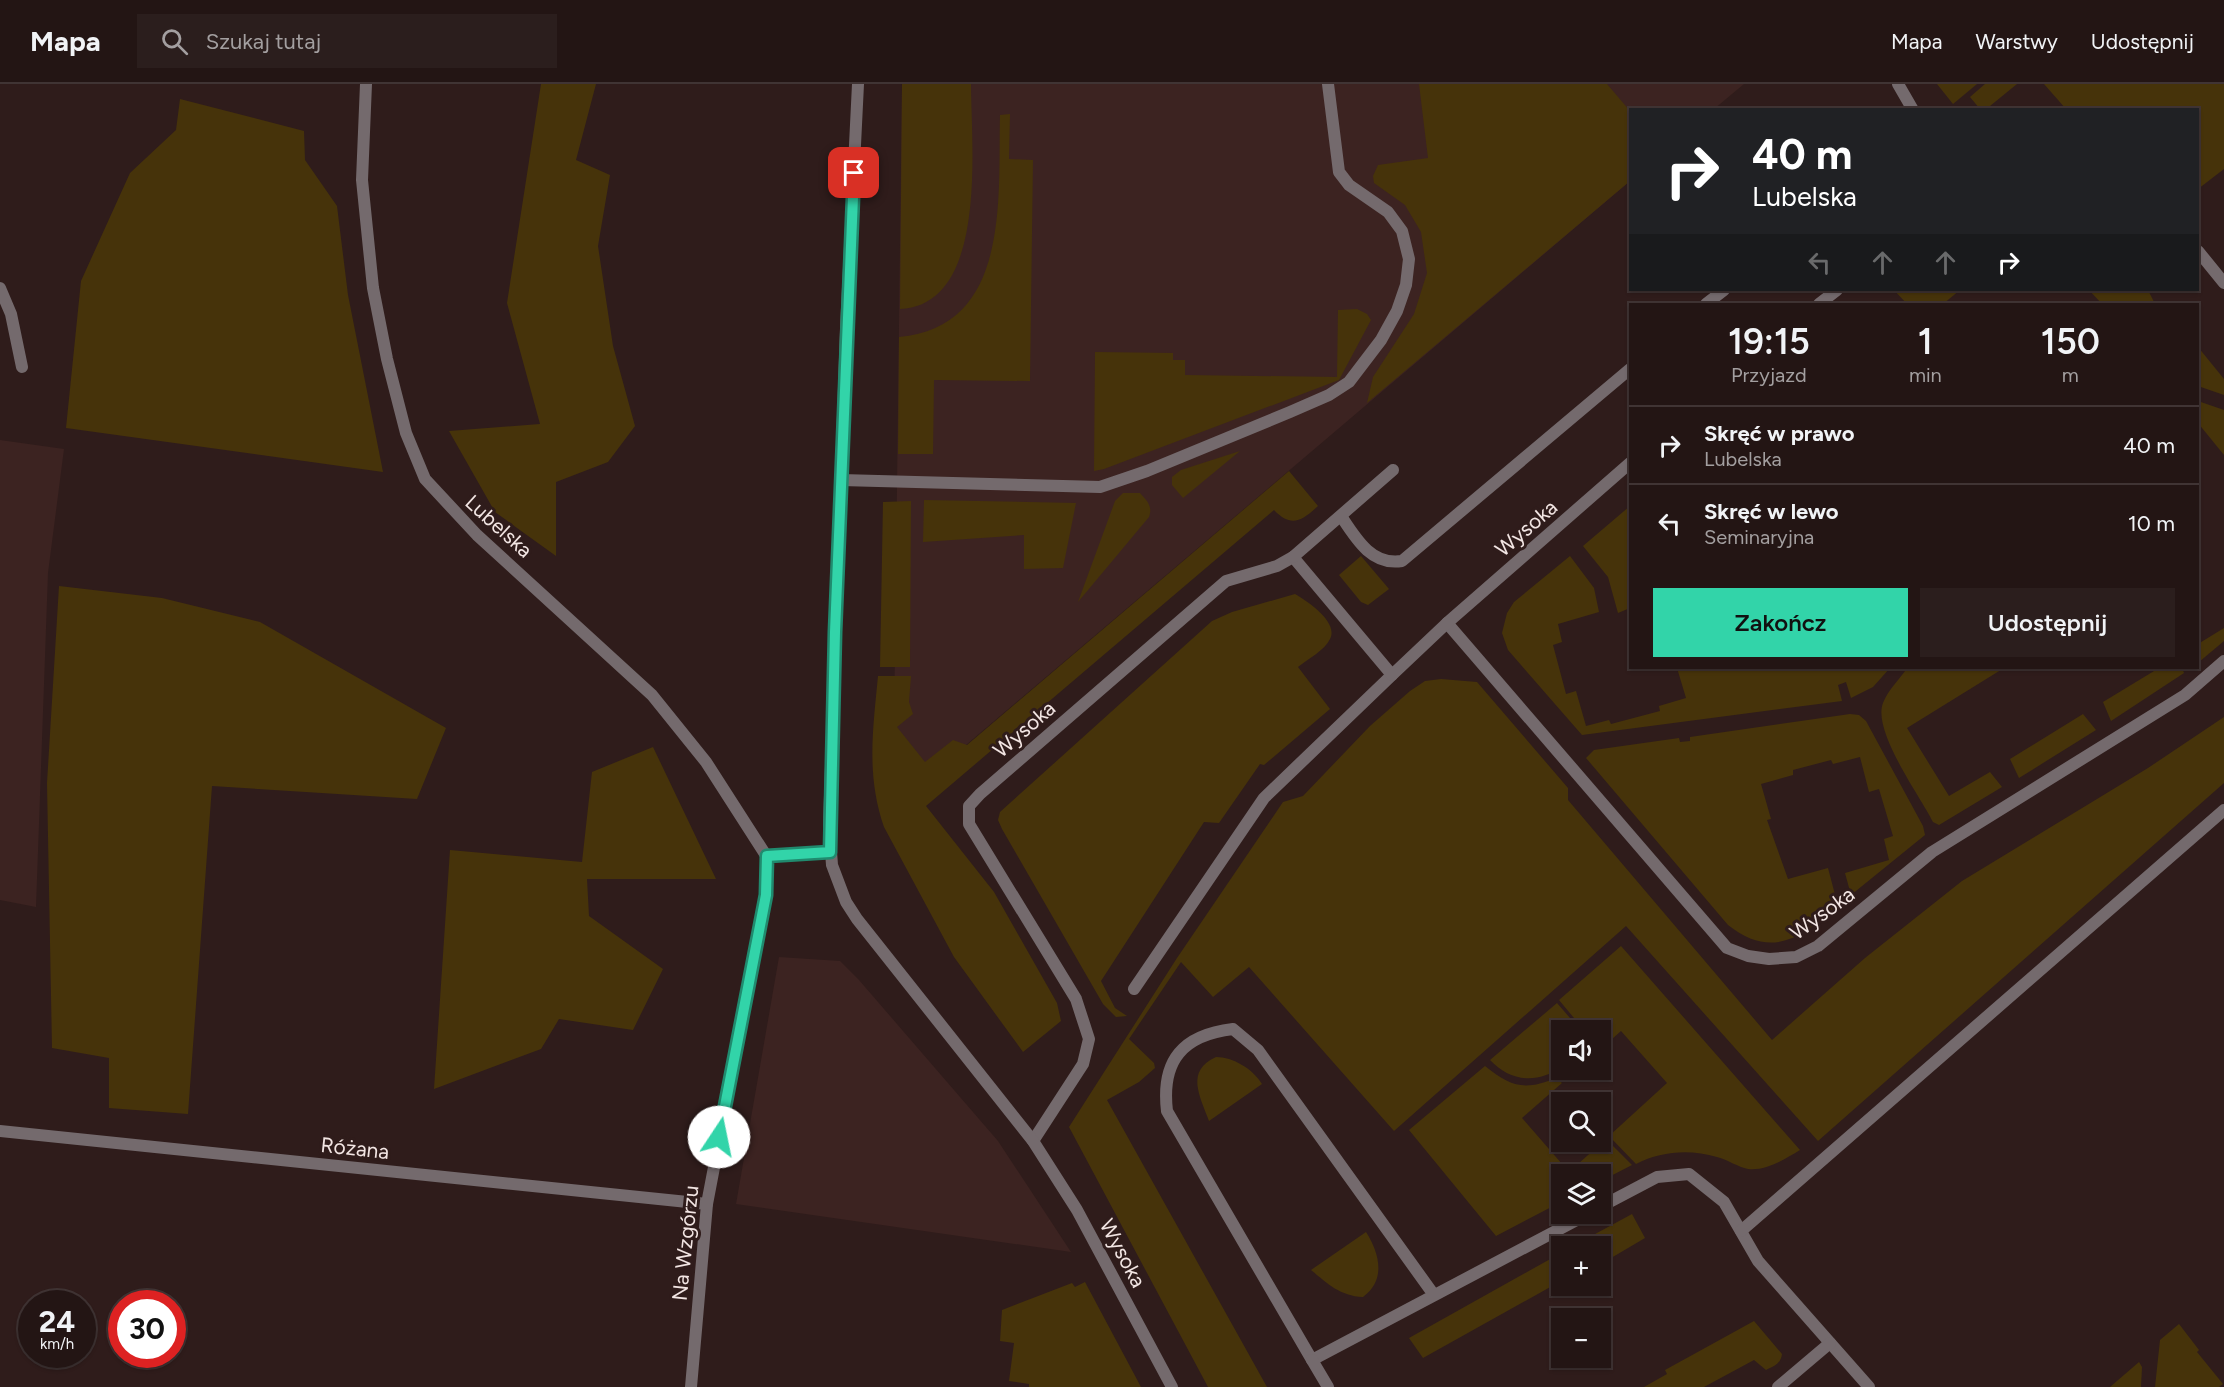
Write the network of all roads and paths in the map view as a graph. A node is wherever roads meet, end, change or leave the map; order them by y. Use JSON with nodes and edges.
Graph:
{"nodes":[{"id":1,"x":366,"y":84,"type":"edge"},
{"id":2,"x":858,"y":84,"type":"edge"},
{"id":3,"x":1329,"y":84,"type":"edge"},
{"id":4,"x":1898,"y":84,"type":"edge"},
{"id":5,"x":1912,"y":108,"type":"edge"},
{"id":6,"x":2199,"y":252,"type":"edge"},
{"id":7,"x":2224,"y":283,"type":"edge"},
{"id":8,"x":0,"y":288,"type":"edge"},
{"id":9,"x":1723,"y":291,"type":"edge"},
{"id":10,"x":1836,"y":291,"type":"edge"},
{"id":11,"x":1707,"y":303,"type":"edge"},
{"id":12,"x":1820,"y":303,"type":"edge"},
{"id":13,"x":22,"y":367,"type":"dead end"},
{"id":14,"x":1629,"y":370,"type":"edge"},
{"id":15,"x":1629,"y":464,"type":"edge"},
{"id":16,"x":1393,"y":471,"type":"dead end"},
{"id":17,"x":841,"y":480,"type":"junction"},
{"id":18,"x":1341,"y":516,"type":"junction"},
{"id":19,"x":1293,"y":557,"type":"junction"},
{"id":20,"x":1447,"y":622,"type":"junction"},
{"id":21,"x":2224,"y":661,"type":"edge"},
{"id":22,"x":1392,"y":675,"type":"junction"},
{"id":23,"x":2224,"y":810,"type":"edge"},
{"id":24,"x":830,"y":852,"type":"junction"},
{"id":25,"x":767,"y":856,"type":"junction"},
{"id":26,"x":1134,"y":989,"type":"dead end"},
{"id":27,"x":0,"y":1131,"type":"edge"},
{"id":28,"x":1033,"y":1141,"type":"junction"},
{"id":29,"x":1611,"y":1201,"type":"edge"},
{"id":30,"x":707,"y":1204,"type":"junction"},
{"id":31,"x":1569,"y":1224,"type":"edge"},
{"id":32,"x":1741,"y":1230,"type":"junction"},
{"id":33,"x":1434,"y":1295,"type":"junction"},
{"id":34,"x":1830,"y":1343,"type":"junction"},
{"id":35,"x":1312,"y":1360,"type":"junction"},
{"id":36,"x":691,"y":1387,"type":"edge"},
{"id":37,"x":1172,"y":1387,"type":"edge"},
{"id":38,"x":1328,"y":1387,"type":"edge"},
{"id":39,"x":1778,"y":1387,"type":"edge"},
{"id":40,"x":1869,"y":1387,"type":"edge"}],
"edges":[{"from":1,"to":25,"type":"street","name":"Lubelska"},
{"from":2,"to":17,"type":"street","name":"Wysoka"},
{"from":3,"to":17,"type":"street"},
{"from":4,"to":5,"type":"street"},
{"from":6,"to":7,"type":"street"},
{"from":8,"to":13,"type":"street"},
{"from":9,"to":11,"type":"street"},
{"from":10,"to":12,"type":"street"},
{"from":14,"to":18,"type":"street"},
{"from":15,"to":20,"type":"street","name":"Wysoka"},
{"from":16,"to":18,"type":"street","name":"Wysoka"},
{"from":17,"to":24,"type":"street","name":"Wysoka"},
{"from":18,"to":19,"type":"street","name":"Wysoka"},
{"from":19,"to":22,"type":"street"},
{"from":19,"to":28,"type":"street","name":"Wysoka"},
{"from":20,"to":21,"type":"street","name":"Wysoka"},
{"from":20,"to":22,"type":"street","name":"Wysoka"},
{"from":22,"to":26,"type":"street","name":"Wysoka"},
{"from":23,"to":32,"type":"street"},
{"from":24,"to":25,"type":"street"},
{"from":24,"to":28,"type":"street","name":"Wysoka"},
{"from":25,"to":30,"type":"street","name":"Na Wzgórzu"},
{"from":27,"to":30,"type":"street","name":"Różana"},
{"from":28,"to":37,"type":"street","name":"Wysoka"},
{"from":29,"to":32,"type":"street"},
{"from":30,"to":36,"type":"street","name":"Na Wzgórzu"},
{"from":31,"to":33,"type":"street"},
{"from":32,"to":34,"type":"street"},
{"from":33,"to":35,"type":"street"},
{"from":33,"to":35,"type":"street"},
{"from":34,"to":39,"type":"street"},
{"from":34,"to":40,"type":"street"},
{"from":35,"to":38,"type":"street"}]}
